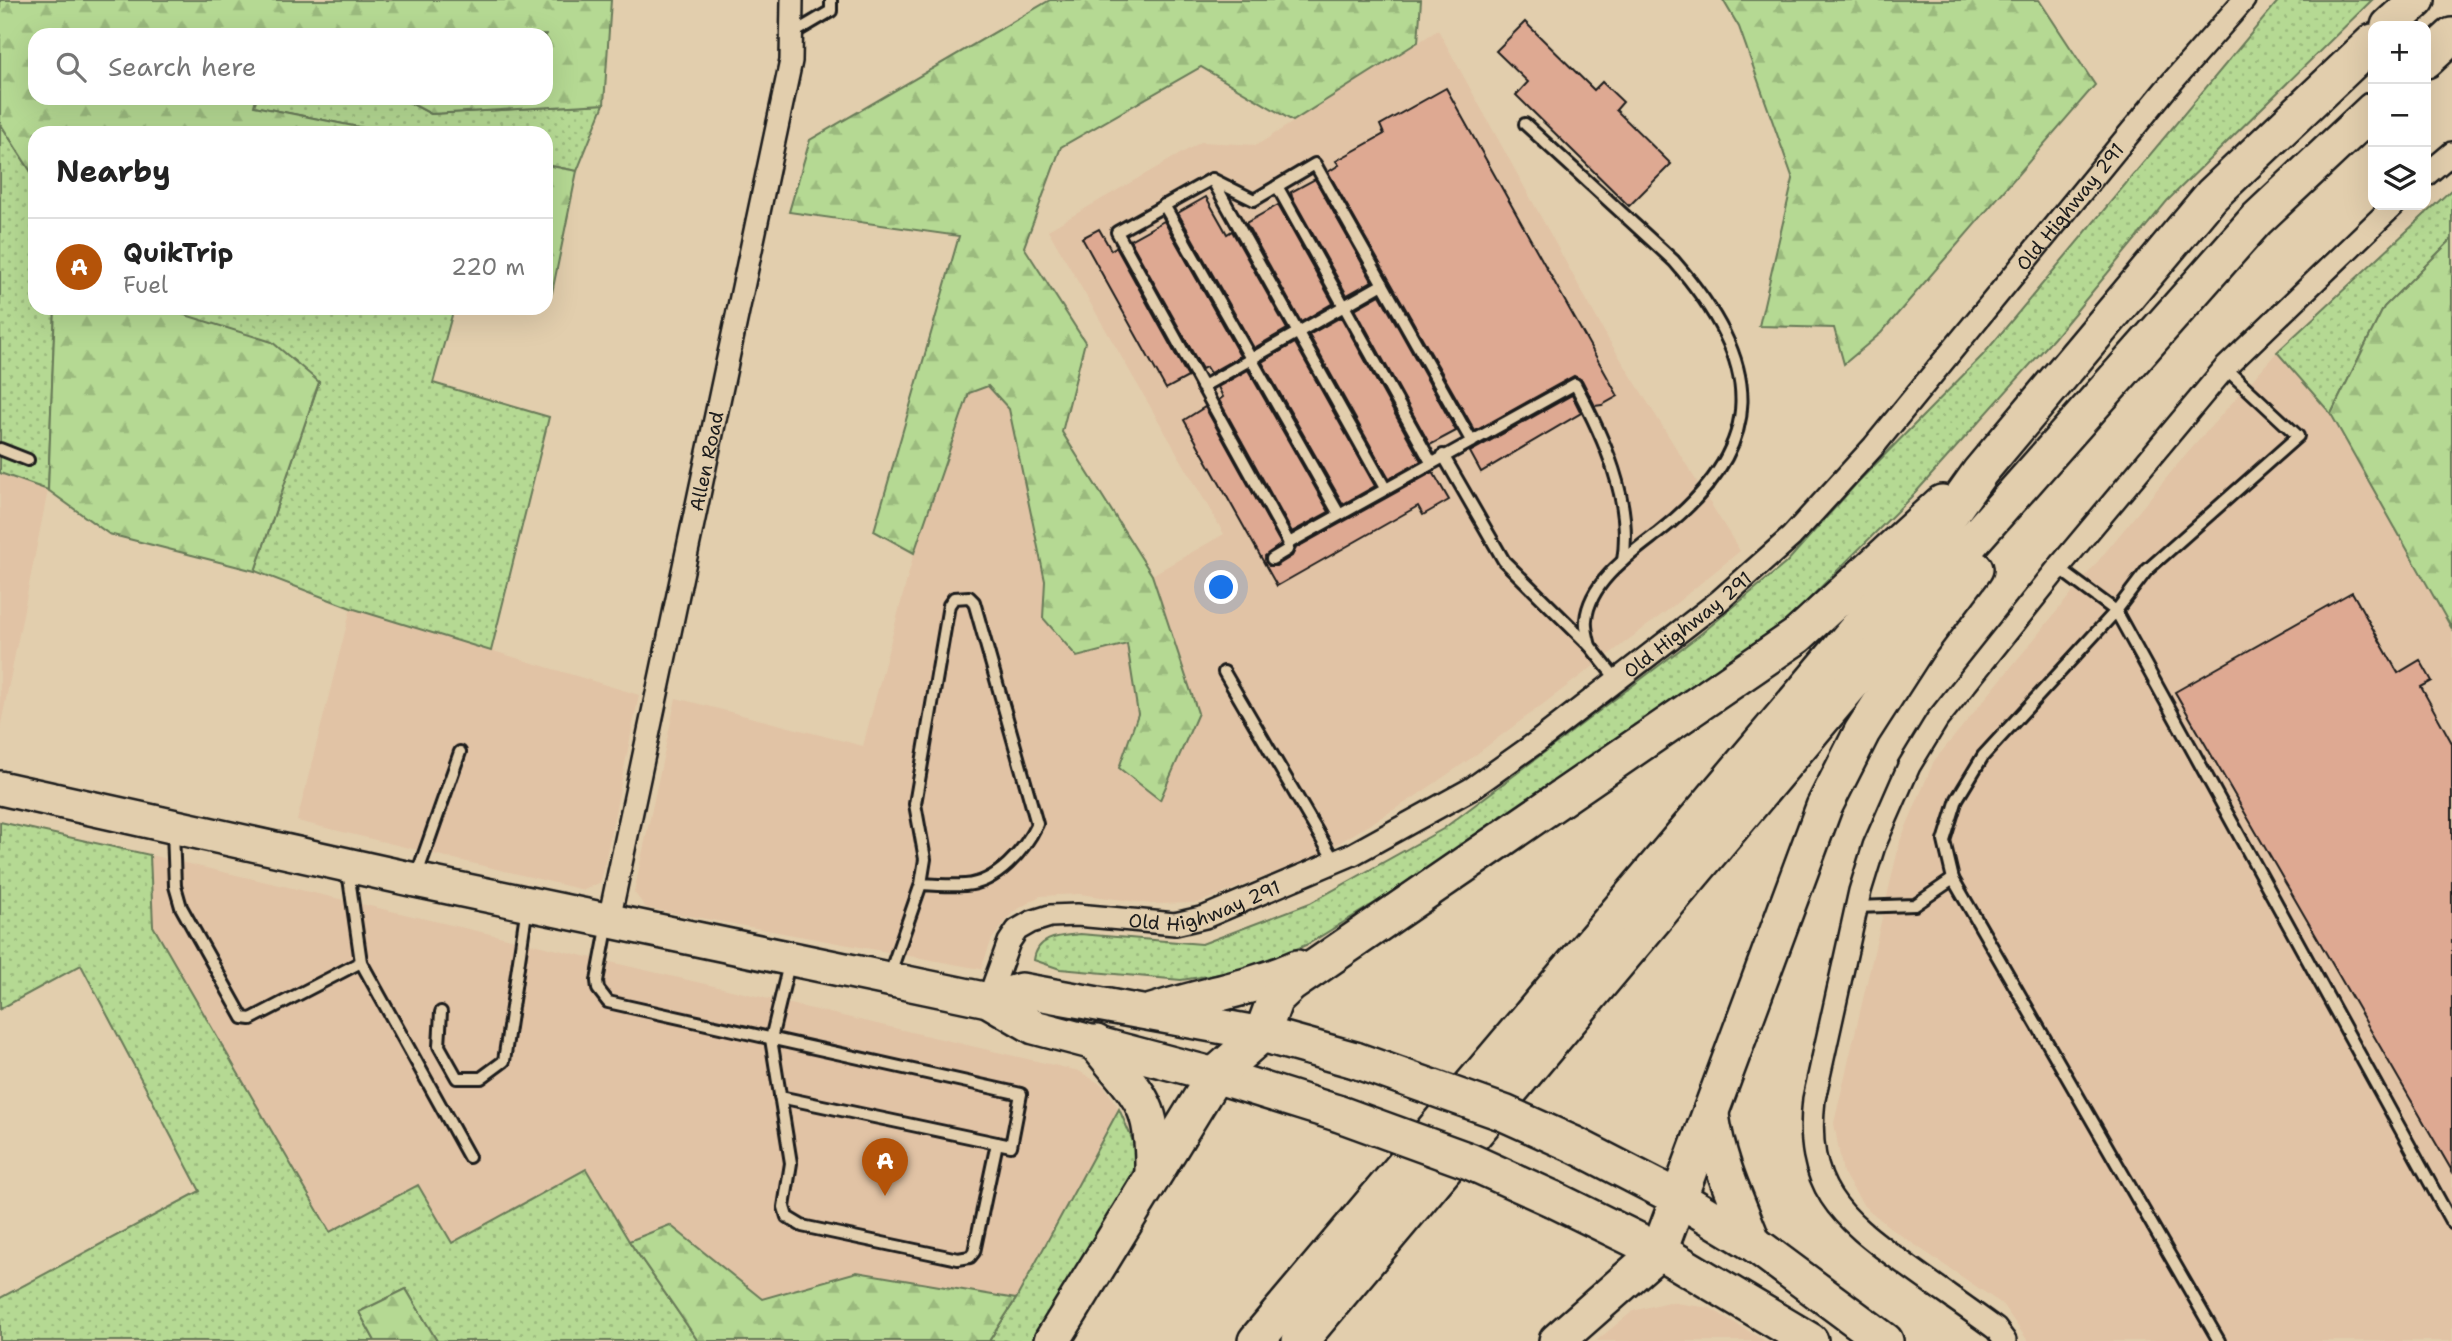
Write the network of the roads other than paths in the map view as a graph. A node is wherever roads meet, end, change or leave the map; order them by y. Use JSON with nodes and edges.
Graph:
{"nodes":[{"id":1,"x":792,"y":0,"type":"edge"},
{"id":2,"x":831,"y":0,"type":"edge"},
{"id":3,"x":2244,"y":0,"type":"edge"},
{"id":4,"x":2417,"y":0,"type":"edge"},
{"id":5,"x":2394,"y":21,"type":"edge"},
{"id":6,"x":791,"y":35,"type":"junction"},
{"id":7,"x":2452,"y":36,"type":"edge"},
{"id":8,"x":2368,"y":47,"type":"edge"},
{"id":9,"x":2431,"y":56,"type":"edge"},
{"id":10,"x":2368,"y":115,"type":"edge"},
{"id":11,"x":1525,"y":124,"type":"dead end"},
{"id":12,"x":2452,"y":153,"type":"edge"},
{"id":13,"x":2431,"y":171,"type":"edge"},
{"id":14,"x":1212,"y":179,"type":"junction"},
{"id":15,"x":1277,"y":186,"type":"junction"},
{"id":16,"x":1164,"y":205,"type":"junction"},
{"id":17,"x":2389,"y":210,"type":"edge"},
{"id":18,"x":1383,"y":284,"type":"junction"},
{"id":19,"x":1344,"y":306,"type":"junction"},
{"id":20,"x":1298,"y":333,"type":"junction"},
{"id":21,"x":1252,"y":359,"type":"junction"},
{"id":22,"x":2225,"y":368,"type":"junction"},
{"id":23,"x":1202,"y":387,"type":"junction"},
{"id":24,"x":2068,"y":433,"type":"junction"},
{"id":25,"x":1472,"y":442,"type":"junction"},
{"id":26,"x":0,"y":449,"type":"edge"},
{"id":27,"x":1443,"y":455,"type":"junction"},
{"id":28,"x":28,"y":460,"type":"dead end"},
{"id":29,"x":1431,"y":462,"type":"junction"},
{"id":30,"x":1980,"y":472,"type":"junction"},
{"id":31,"x":1385,"y":488,"type":"junction"},
{"id":32,"x":1339,"y":514,"type":"junction"},
{"id":33,"x":1289,"y":543,"type":"junction"},
{"id":34,"x":1272,"y":559,"type":"dead end"},
{"id":35,"x":1623,"y":561,"type":"junction"},
{"id":36,"x":2058,"y":568,"type":"junction"},
{"id":37,"x":2116,"y":611,"type":"junction"},
{"id":38,"x":1590,"y":646,"type":"junction"},
{"id":39,"x":1224,"y":671,"type":"dead end"},
{"id":40,"x":1618,"y":680,"type":"junction"},
{"id":41,"x":460,"y":752,"type":"dead end"},
{"id":42,"x":0,"y":788,"type":"edge"},
{"id":43,"x":173,"y":827,"type":"junction"},
{"id":44,"x":1335,"y":862,"type":"junction"},
{"id":45,"x":347,"y":865,"type":"junction"},
{"id":46,"x":1953,"y":879,"type":"junction"},
{"id":47,"x":415,"y":880,"type":"junction"},
{"id":48,"x":921,"y":884,"type":"junction"},
{"id":49,"x":527,"y":904,"type":"junction"},
{"id":50,"x":1856,"y":907,"type":"junction"},
{"id":51,"x":609,"y":920,"type":"junction"},
{"id":52,"x":1345,"y":947,"type":"junction"},
{"id":53,"x":790,"y":958,"type":"junction"},
{"id":54,"x":361,"y":961,"type":"junction"},
{"id":55,"x":888,"y":979,"type":"junction"},
{"id":56,"x":988,"y":1000,"type":"junction"},
{"id":57,"x":441,"y":1012,"type":"dead end"},
{"id":58,"x":1152,"y":1012,"type":"junction"},
{"id":59,"x":1262,"y":1034,"type":"junction"},
{"id":60,"x":771,"y":1039,"type":"junction"},
{"id":61,"x":1096,"y":1043,"type":"junction"},
{"id":62,"x":1215,"y":1075,"type":"junction"},
{"id":63,"x":779,"y":1097,"type":"junction"},
{"id":64,"x":1711,"y":1115,"type":"junction"},
{"id":65,"x":997,"y":1143,"type":"junction"},
{"id":66,"x":469,"y":1157,"type":"dead end"},
{"id":67,"x":1153,"y":1174,"type":"junction"},
{"id":68,"x":1680,"y":1199,"type":"junction"},
{"id":69,"x":2452,"y":1223,"type":"edge"},
{"id":70,"x":1753,"y":1243,"type":"junction"},
{"id":71,"x":1659,"y":1251,"type":"junction"},
{"id":72,"x":1698,"y":1273,"type":"junction"},
{"id":73,"x":1607,"y":1298,"type":"junction"},
{"id":74,"x":1052,"y":1341,"type":"edge"},
{"id":75,"x":1256,"y":1341,"type":"edge"},
{"id":76,"x":1300,"y":1341,"type":"edge"},
{"id":77,"x":1557,"y":1341,"type":"edge"},
{"id":78,"x":1810,"y":1341,"type":"edge"},
{"id":79,"x":1885,"y":1341,"type":"edge"},
{"id":80,"x":2005,"y":1341,"type":"edge"},
{"id":81,"x":2219,"y":1341,"type":"edge"}],
"edges":[{"from":1,"to":6,"type":"street","name":"Allen Road"},
{"from":2,"to":6,"type":"lane"},
{"from":3,"to":40,"type":"street","name":"Old Highway 291"},
{"from":4,"to":5,"type":"highway"},
{"from":6,"to":51,"type":"street","name":"Allen Road"},
{"from":7,"to":9,"type":"highway"},
{"from":8,"to":30,"type":"highway"},
{"from":10,"to":24,"type":"highway"},
{"from":11,"to":35,"type":"lane"},
{"from":12,"to":13,"type":"street"},
{"from":14,"to":15,"type":"lane"},
{"from":14,"to":16,"type":"lane"},
{"from":14,"to":20,"type":"lane"},
{"from":15,"to":18,"type":"lane"},
{"from":15,"to":19,"type":"lane"},
{"from":16,"to":21,"type":"lane"},
{"from":16,"to":23,"type":"lane"},
{"from":17,"to":22,"type":"street"},
{"from":18,"to":19,"type":"lane"},
{"from":18,"to":25,"type":"lane"},
{"from":19,"to":20,"type":"lane"},
{"from":19,"to":29,"type":"lane"},
{"from":20,"to":21,"type":"lane"},
{"from":20,"to":31,"type":"lane"},
{"from":21,"to":23,"type":"lane"},
{"from":21,"to":32,"type":"lane"},
{"from":22,"to":36,"type":"street"},
{"from":22,"to":37,"type":"lane"},
{"from":23,"to":33,"type":"lane"},
{"from":24,"to":64,"type":"highway"},
{"from":24,"to":76,"type":"highway"},
{"from":25,"to":27,"type":"lane"},
{"from":25,"to":35,"type":"lane"},
{"from":26,"to":28,"type":"lane"},
{"from":27,"to":29,"type":"lane"},
{"from":27,"to":38,"type":"lane"},
{"from":29,"to":31,"type":"lane"},
{"from":30,"to":52,"type":"highway"},
{"from":30,"to":75,"type":"highway"},
{"from":31,"to":32,"type":"lane"},
{"from":32,"to":33,"type":"lane"},
{"from":33,"to":34,"type":"lane"},
{"from":35,"to":38,"type":"lane"},
{"from":36,"to":37,"type":"lane"},
{"from":36,"to":50,"type":"street"},
{"from":37,"to":46,"type":"lane"},
{"from":37,"to":69,"type":"lane"},
{"from":38,"to":40,"type":"lane"},
{"from":39,"to":44,"type":"lane"},
{"from":40,"to":44,"type":"street","name":"Old Highway 291"},
{"from":41,"to":47,"type":"lane"},
{"from":42,"to":43,"type":"main road"},
{"from":43,"to":45,"type":"main road"},
{"from":43,"to":54,"type":"lane"},
{"from":44,"to":56,"type":"street","name":"Old Highway 291"},
{"from":45,"to":47,"type":"main road"},
{"from":45,"to":54,"type":"lane"},
{"from":46,"to":50,"type":"lane"},
{"from":46,"to":81,"type":"lane"},
{"from":47,"to":49,"type":"main road"},
{"from":48,"to":48,"type":"lane"},
{"from":48,"to":55,"type":"lane"},
{"from":49,"to":51,"type":"main road"},
{"from":49,"to":57,"type":"lane"},
{"from":50,"to":80,"type":"street"},
{"from":51,"to":53,"type":"main road"},
{"from":51,"to":60,"type":"lane"},
{"from":52,"to":58,"type":"highway"},
{"from":52,"to":59,"type":"highway"},
{"from":53,"to":55,"type":"main road"},
{"from":53,"to":60,"type":"lane"},
{"from":54,"to":66,"type":"lane"},
{"from":55,"to":56,"type":"main road"},
{"from":56,"to":58,"type":"main road"},
{"from":56,"to":61,"type":"main road"},
{"from":58,"to":59,"type":"main road"},
{"from":59,"to":62,"type":"highway"},
{"from":59,"to":68,"type":"highway","bridge":true},
{"from":60,"to":63,"type":"lane"},
{"from":60,"to":65,"type":"lane"},
{"from":61,"to":62,"type":"main road"},
{"from":61,"to":67,"type":"highway"},
{"from":62,"to":67,"type":"highway"},
{"from":62,"to":71,"type":"highway","bridge":true},
{"from":63,"to":65,"type":"lane"},
{"from":63,"to":65,"type":"lane"},
{"from":64,"to":68,"type":"highway"},
{"from":64,"to":70,"type":"highway"},
{"from":67,"to":74,"type":"highway"},
{"from":68,"to":70,"type":"highway"},
{"from":68,"to":71,"type":"highway"},
{"from":70,"to":79,"type":"highway"},
{"from":71,"to":72,"type":"highway"},
{"from":71,"to":73,"type":"highway"},
{"from":72,"to":73,"type":"highway"},
{"from":72,"to":78,"type":"highway"},
{"from":73,"to":77,"type":"highway"}]}
